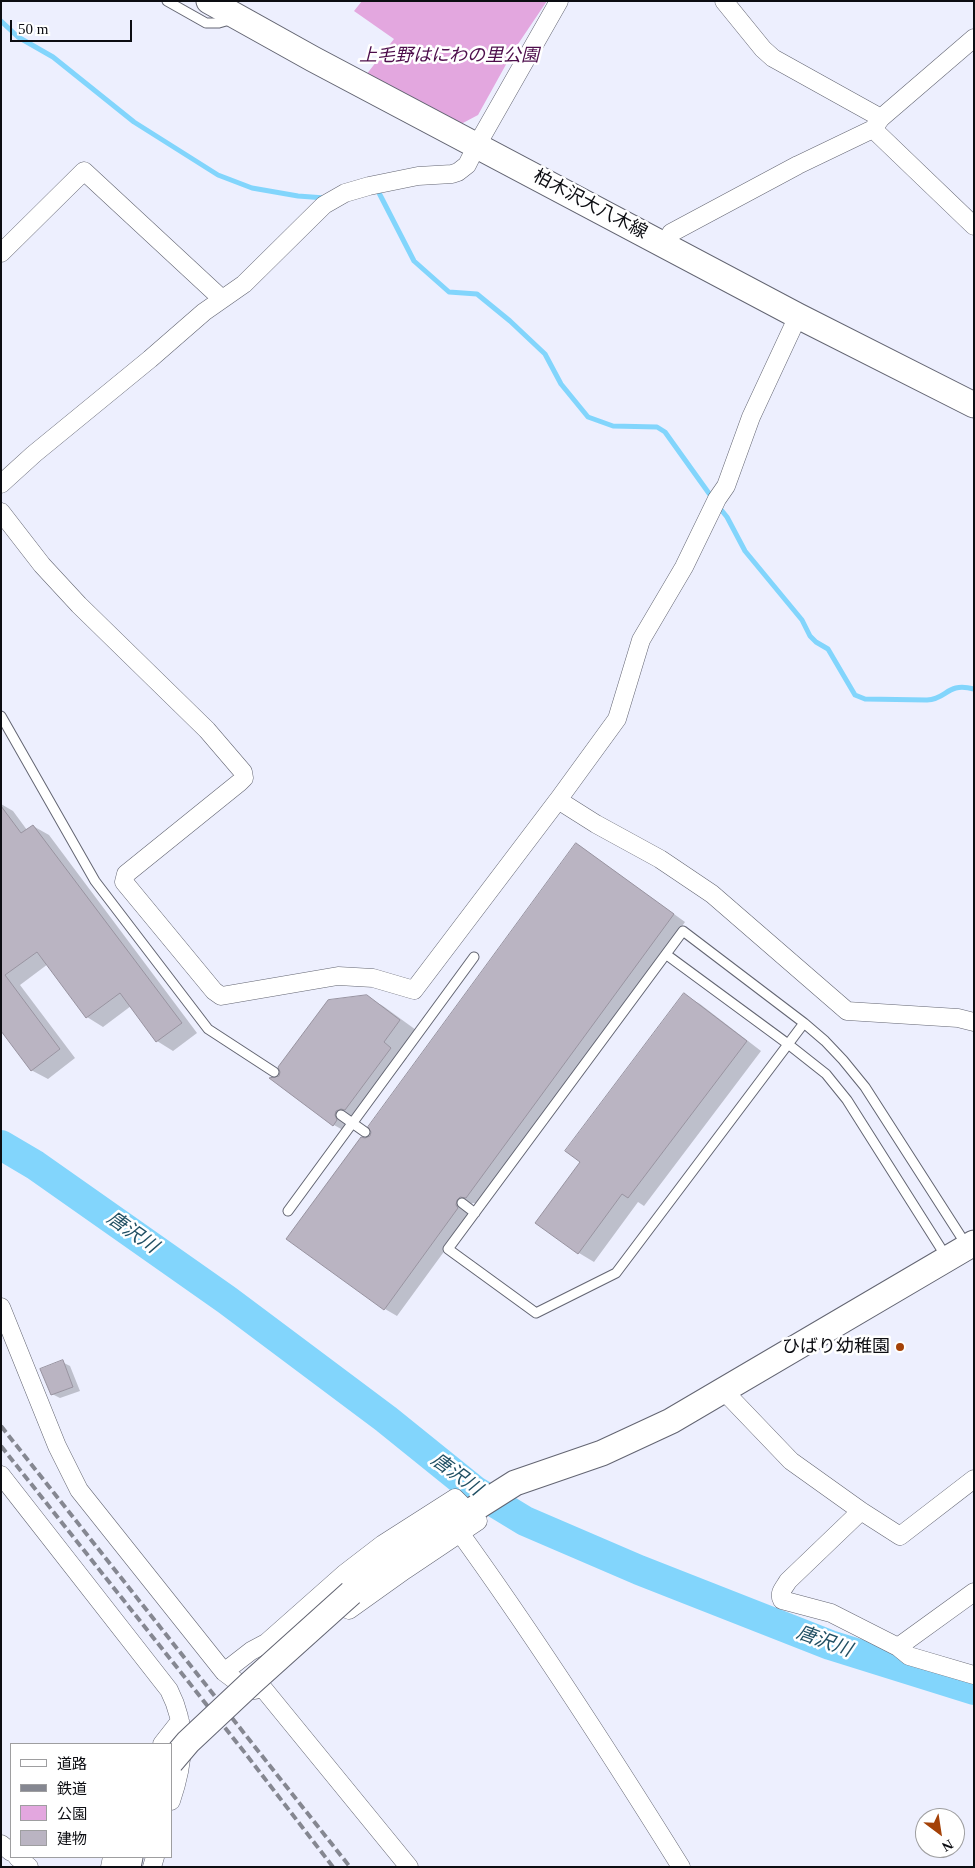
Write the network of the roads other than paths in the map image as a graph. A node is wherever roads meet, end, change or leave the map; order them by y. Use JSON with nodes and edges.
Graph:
{"nodes":[{"id":1,"x":167,"y":1,"type":"edge"},
{"id":2,"x":209,"y":1,"type":"edge"},
{"id":3,"x":559,"y":1,"type":"edge"},
{"id":4,"x":724,"y":1,"type":"edge"},
{"id":5,"x":238,"y":18,"type":"junction"},
{"id":6,"x":974,"y":38,"type":"edge"},
{"id":7,"x":877,"y":124,"type":"junction"},
{"id":8,"x":477,"y":145,"type":"junction"},
{"id":9,"x":974,"y":226,"type":"edge"},
{"id":10,"x":666,"y":245,"type":"junction"},
{"id":11,"x":1,"y":253,"type":"edge"},
{"id":12,"x":222,"y":299,"type":"junction"},
{"id":13,"x":798,"y":316,"type":"junction"},
{"id":14,"x":974,"y":405,"type":"edge"},
{"id":15,"x":1,"y":484,"type":"edge"},
{"id":16,"x":1,"y":512,"type":"edge"},
{"id":17,"x":1,"y":716,"type":"edge"},
{"id":18,"x":558,"y":800,"type":"junction"},
{"id":19,"x":667,"y":955,"type":"junction"},
{"id":20,"x":474,"y":957,"type":"dead end"},
{"id":21,"x":974,"y":1022,"type":"edge"},
{"id":22,"x":804,"y":1023,"type":"junction"},
{"id":23,"x":788,"y":1044,"type":"junction"},
{"id":24,"x":274,"y":1072,"type":"dead end"},
{"id":25,"x":341,"y":1115,"type":"dead end"},
{"id":26,"x":353,"y":1123,"type":"junction"},
{"id":27,"x":365,"y":1132,"type":"dead end"},
{"id":28,"x":462,"y":1203,"type":"dead end"},
{"id":29,"x":288,"y":1211,"type":"dead end"},
{"id":30,"x":475,"y":1213,"type":"junction"},
{"id":31,"x":963,"y":1249,"type":"edge"},
{"id":32,"x":1,"y":1307,"type":"edge"},
{"id":33,"x":723,"y":1390,"type":"junction"},
{"id":34,"x":1,"y":1475,"type":"edge"},
{"id":35,"x":974,"y":1479,"type":"edge"},
{"id":36,"x":861,"y":1511,"type":"junction"},
{"id":37,"x":468,"y":1517,"type":"junction"},
{"id":38,"x":974,"y":1592,"type":"edge"},
{"id":39,"x":898,"y":1647,"type":"junction"},
{"id":40,"x":224,"y":1672,"type":"junction"},
{"id":41,"x":974,"y":1675,"type":"edge"},
{"id":42,"x":262,"y":1687,"type":"junction"},
{"id":43,"x":180,"y":1721,"type":"junction"},
{"id":44,"x":163,"y":1743,"type":"edge"},
{"id":45,"x":172,"y":1761,"type":"edge"},
{"id":46,"x":172,"y":1797,"type":"edge"},
{"id":47,"x":18,"y":1858,"type":"edge"},
{"id":48,"x":29,"y":1867,"type":"edge"},
{"id":49,"x":409,"y":1867,"type":"edge"},
{"id":50,"x":681,"y":1867,"type":"edge"}],
"edges":[{"from":1,"to":5,"type":"lane"},
{"from":2,"to":5,"type":"street","name":"柏木沢大八木線"},
{"from":3,"to":8,"type":"street"},
{"from":4,"to":7,"type":"street"},
{"from":5,"to":8,"type":"street","name":"柏木沢大八木線"},
{"from":6,"to":7,"type":"street"},
{"from":7,"to":9,"type":"street"},
{"from":7,"to":10,"type":"street"},
{"from":8,"to":10,"type":"street","name":"柏木沢大八木線"},
{"from":8,"to":12,"type":"street"},
{"from":10,"to":13,"type":"street","name":"柏木沢大八木線"},
{"from":11,"to":12,"type":"street"},
{"from":12,"to":15,"type":"street"},
{"from":13,"to":14,"type":"street","name":"柏木沢大八木線"},
{"from":13,"to":18,"type":"street"},
{"from":16,"to":18,"type":"street"},
{"from":17,"to":24,"type":"lane"},
{"from":18,"to":21,"type":"street"},
{"from":19,"to":22,"type":"lane"},
{"from":19,"to":23,"type":"lane"},
{"from":19,"to":30,"type":"lane"},
{"from":20,"to":26,"type":"lane"},
{"from":22,"to":23,"type":"lane"},
{"from":22,"to":31,"type":"lane"},
{"from":23,"to":30,"type":"lane"},
{"from":23,"to":31,"type":"lane"},
{"from":25,"to":26,"type":"lane"},
{"from":26,"to":27,"type":"lane"},
{"from":26,"to":29,"type":"lane"},
{"from":28,"to":30,"type":"lane"},
{"from":31,"to":33,"type":"street"},
{"from":32,"to":40,"type":"street"},
{"from":33,"to":36,"type":"street"},
{"from":33,"to":37,"type":"street"},
{"from":34,"to":43,"type":"street"},
{"from":35,"to":36,"type":"street"},
{"from":36,"to":39,"type":"street"},
{"from":37,"to":40,"type":"street"},
{"from":37,"to":42,"type":"street"},
{"from":37,"to":45,"type":"street","bridge":true},
{"from":37,"to":50,"type":"street"},
{"from":38,"to":39,"type":"street"},
{"from":39,"to":41,"type":"street"},
{"from":40,"to":42,"type":"street"},
{"from":42,"to":49,"type":"street"},
{"from":43,"to":44,"type":"street"},
{"from":43,"to":46,"type":"street"},
{"from":47,"to":48,"type":"street"}]}
